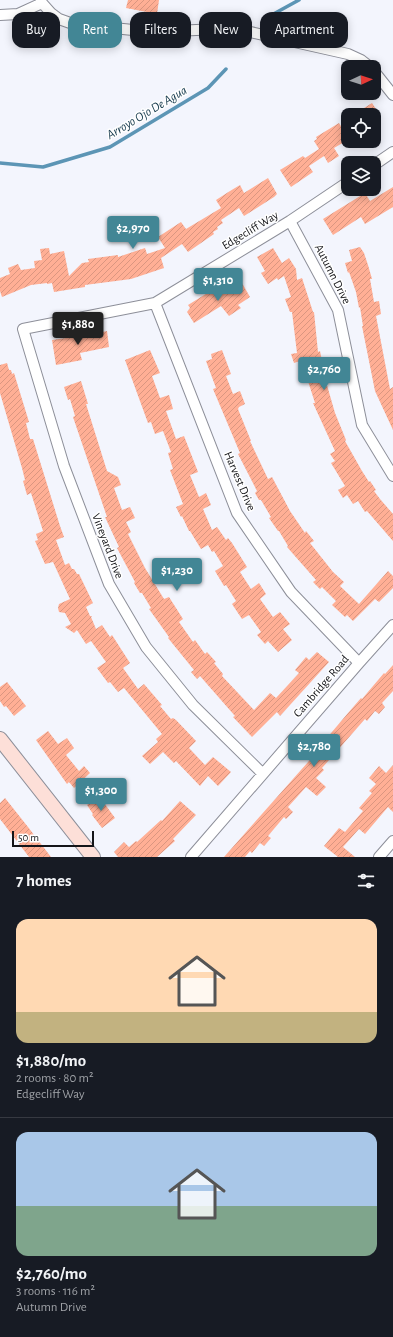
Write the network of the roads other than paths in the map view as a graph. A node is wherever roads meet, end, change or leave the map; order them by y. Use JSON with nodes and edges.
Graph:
{"nodes":[{"id":1,"x":42,"y":1,"type":"edge"},
{"id":2,"x":0,"y":15,"type":"edge"},
{"id":3,"x":361,"y":60,"type":"edge"},
{"id":4,"x":381,"y":80,"type":"edge"},
{"id":5,"x":393,"y":95,"type":"edge"},
{"id":6,"x":393,"y":152,"type":"edge"},
{"id":7,"x":381,"y":160,"type":"edge"},
{"id":8,"x":341,"y":187,"type":"edge"},
{"id":9,"x":290,"y":221,"type":"junction"},
{"id":10,"x":155,"y":303,"type":"junction"},
{"id":11,"x":23,"y":329,"type":"joint"},
{"id":12,"x":393,"y":476,"type":"edge"},
{"id":13,"x":393,"y":625,"type":"edge"},
{"id":14,"x":359,"y":663,"type":"junction"},
{"id":15,"x":0,"y":739,"type":"edge"},
{"id":16,"x":263,"y":774,"type":"junction"},
{"id":17,"x":393,"y":841,"type":"edge"},
{"id":18,"x":92,"y":857,"type":"edge"},
{"id":19,"x":191,"y":857,"type":"edge"},
{"id":20,"x":379,"y":857,"type":"edge"}],
"edges":[{"from":1,"to":2,"type":"street"},
{"from":1,"to":3,"type":"street"},
{"from":4,"to":5,"type":"street"},
{"from":6,"to":7,"type":"street"},
{"from":8,"to":9,"type":"street","name":"Edgecliff Way"},
{"from":9,"to":10,"type":"street","name":"Edgecliff Way"},
{"from":9,"to":12,"type":"street","name":"Autumn Drive"},
{"from":10,"to":11,"type":"street","name":"Edgecliff Way"},
{"from":10,"to":14,"type":"street","name":"Harvest Drive"},
{"from":11,"to":16,"type":"street","name":"Vineyard Drive"},
{"from":13,"to":14,"type":"street","name":"Cambridge Road"},
{"from":14,"to":16,"type":"street","name":"Cambridge Road"},
{"from":15,"to":18,"type":"main road"},
{"from":16,"to":19,"type":"street","name":"Cambridge Road"},
{"from":17,"to":20,"type":"street"}]}
